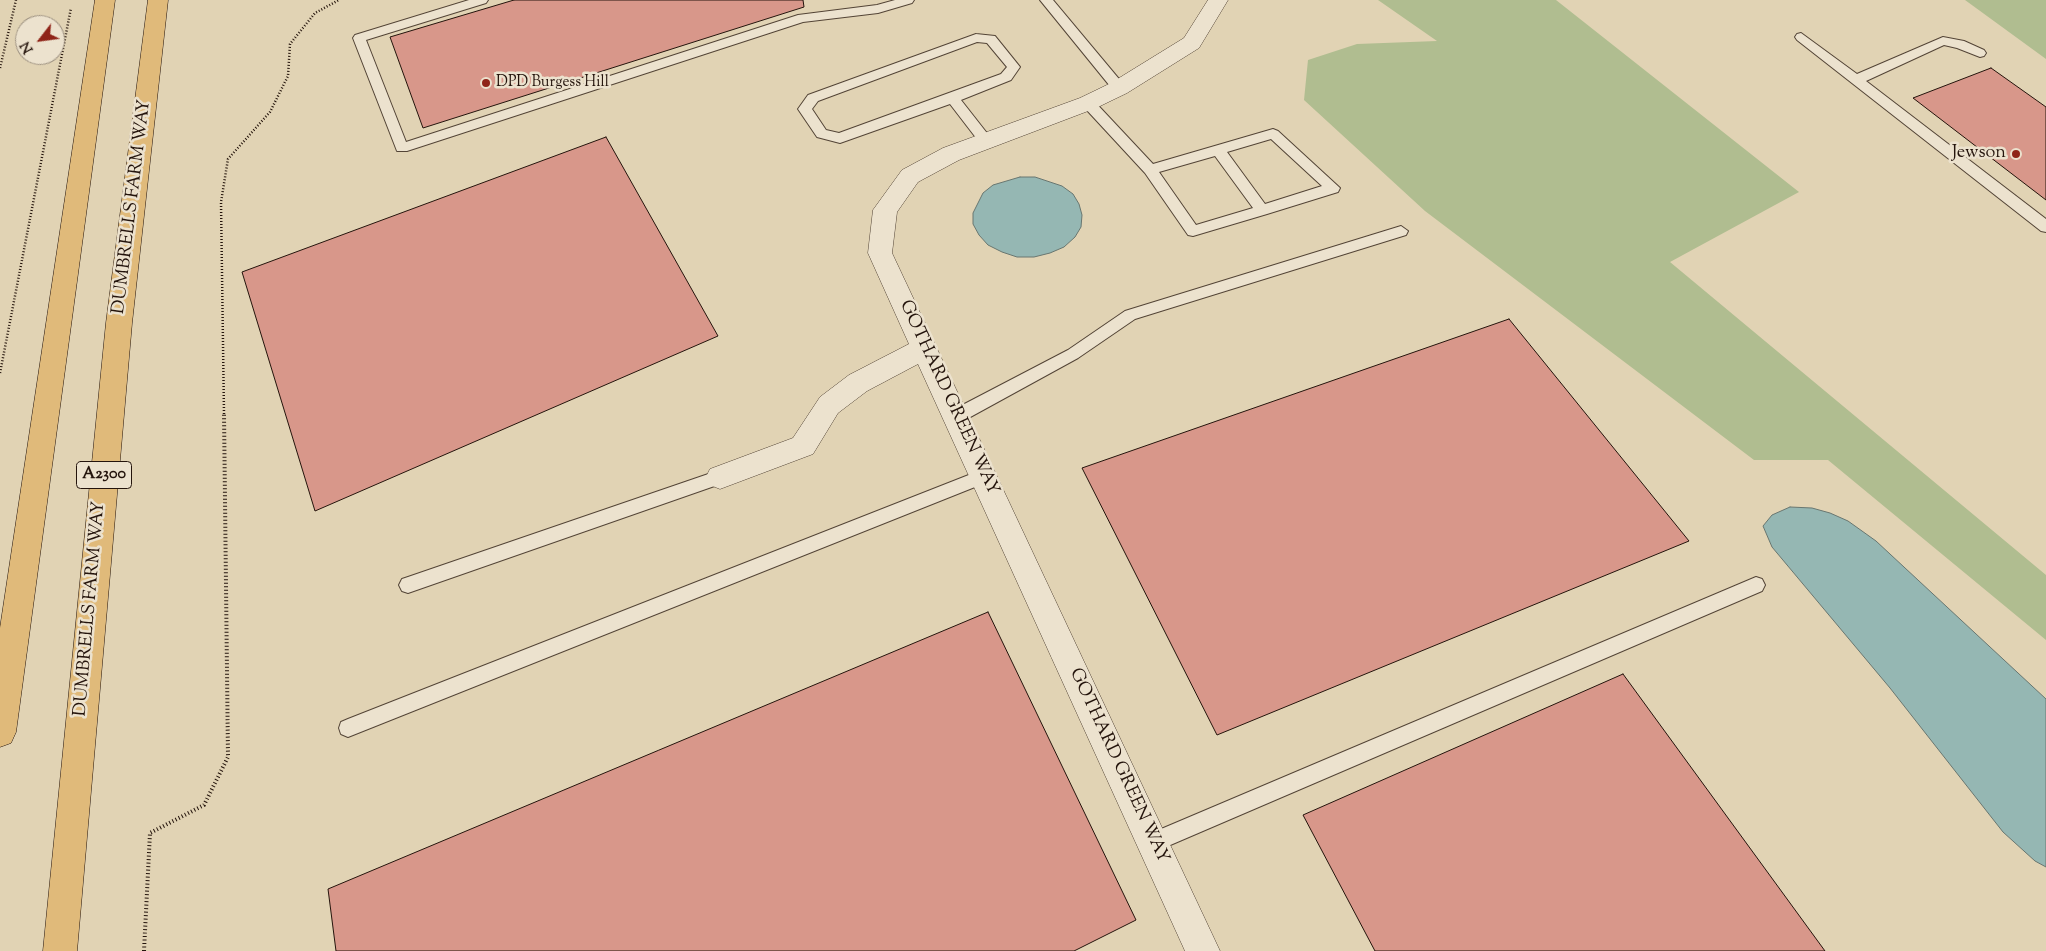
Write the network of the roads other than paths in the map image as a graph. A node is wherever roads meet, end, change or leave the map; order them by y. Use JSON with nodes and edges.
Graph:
{"nodes":[{"id":1,"x":106,"y":0,"type":"edge"},
{"id":2,"x":158,"y":0,"type":"edge"},
{"id":3,"x":482,"y":0,"type":"edge"},
{"id":4,"x":908,"y":0,"type":"edge"},
{"id":5,"x":1046,"y":0,"type":"edge"},
{"id":6,"x":1218,"y":0,"type":"edge"},
{"id":7,"x":1801,"y":37,"type":"dead end"},
{"id":8,"x":1980,"y":53,"type":"dead end"},
{"id":9,"x":1856,"y":80,"type":"junction"},
{"id":10,"x":1119,"y":88,"type":"junction"},
{"id":11,"x":953,"y":98,"type":"junction"},
{"id":12,"x":1088,"y":103,"type":"junction"},
{"id":13,"x":985,"y":140,"type":"junction"},
{"id":14,"x":1218,"y":150,"type":"junction"},
{"id":15,"x":1150,"y":170,"type":"junction"},
{"id":16,"x":1262,"y":210,"type":"junction"},
{"id":17,"x":2046,"y":227,"type":"edge"},
{"id":18,"x":1401,"y":231,"type":"dead end"},
{"id":19,"x":925,"y":348,"type":"junction"},
{"id":20,"x":957,"y":416,"type":"junction"},
{"id":21,"x":984,"y":476,"type":"junction"},
{"id":22,"x":720,"y":477,"type":"joint"},
{"id":23,"x":1756,"y":584,"type":"dead end"},
{"id":24,"x":408,"y":585,"type":"dead end"},
{"id":25,"x":348,"y":728,"type":"dead end"},
{"id":26,"x":0,"y":732,"type":"edge"},
{"id":27,"x":1154,"y":842,"type":"junction"},
{"id":28,"x":60,"y":951,"type":"edge"},
{"id":29,"x":1203,"y":951,"type":"edge"}],
"edges":[{"from":1,"to":26,"type":"main road"},
{"from":2,"to":28,"type":"main road","name":"DUMBRELLS FARM WAY","number":"A2300"},
{"from":3,"to":4,"type":"lane"},
{"from":5,"to":10,"type":"lane"},
{"from":6,"to":10,"type":"street","name":"GOTHARD GREEN WAY"},
{"from":7,"to":9,"type":"lane"},
{"from":8,"to":9,"type":"lane"},
{"from":9,"to":17,"type":"lane"},
{"from":10,"to":12,"type":"street","name":"GOTHARD GREEN WAY"},
{"from":11,"to":11,"type":"lane"},
{"from":11,"to":13,"type":"lane"},
{"from":12,"to":13,"type":"street","name":"GOTHARD GREEN WAY"},
{"from":12,"to":15,"type":"lane"},
{"from":13,"to":19,"type":"street","name":"GOTHARD GREEN WAY"},
{"from":14,"to":15,"type":"lane"},
{"from":14,"to":16,"type":"lane"},
{"from":14,"to":16,"type":"lane"},
{"from":15,"to":16,"type":"lane"},
{"from":18,"to":20,"type":"lane"},
{"from":19,"to":20,"type":"street","name":"GOTHARD GREEN WAY"},
{"from":19,"to":22,"type":"street"},
{"from":20,"to":21,"type":"street","name":"GOTHARD GREEN WAY"},
{"from":21,"to":25,"type":"lane"},
{"from":21,"to":27,"type":"street","name":"GOTHARD GREEN WAY"},
{"from":22,"to":24,"type":"lane"},
{"from":23,"to":27,"type":"lane"},
{"from":27,"to":29,"type":"street","name":"GOTHARD GREEN WAY"}]}
